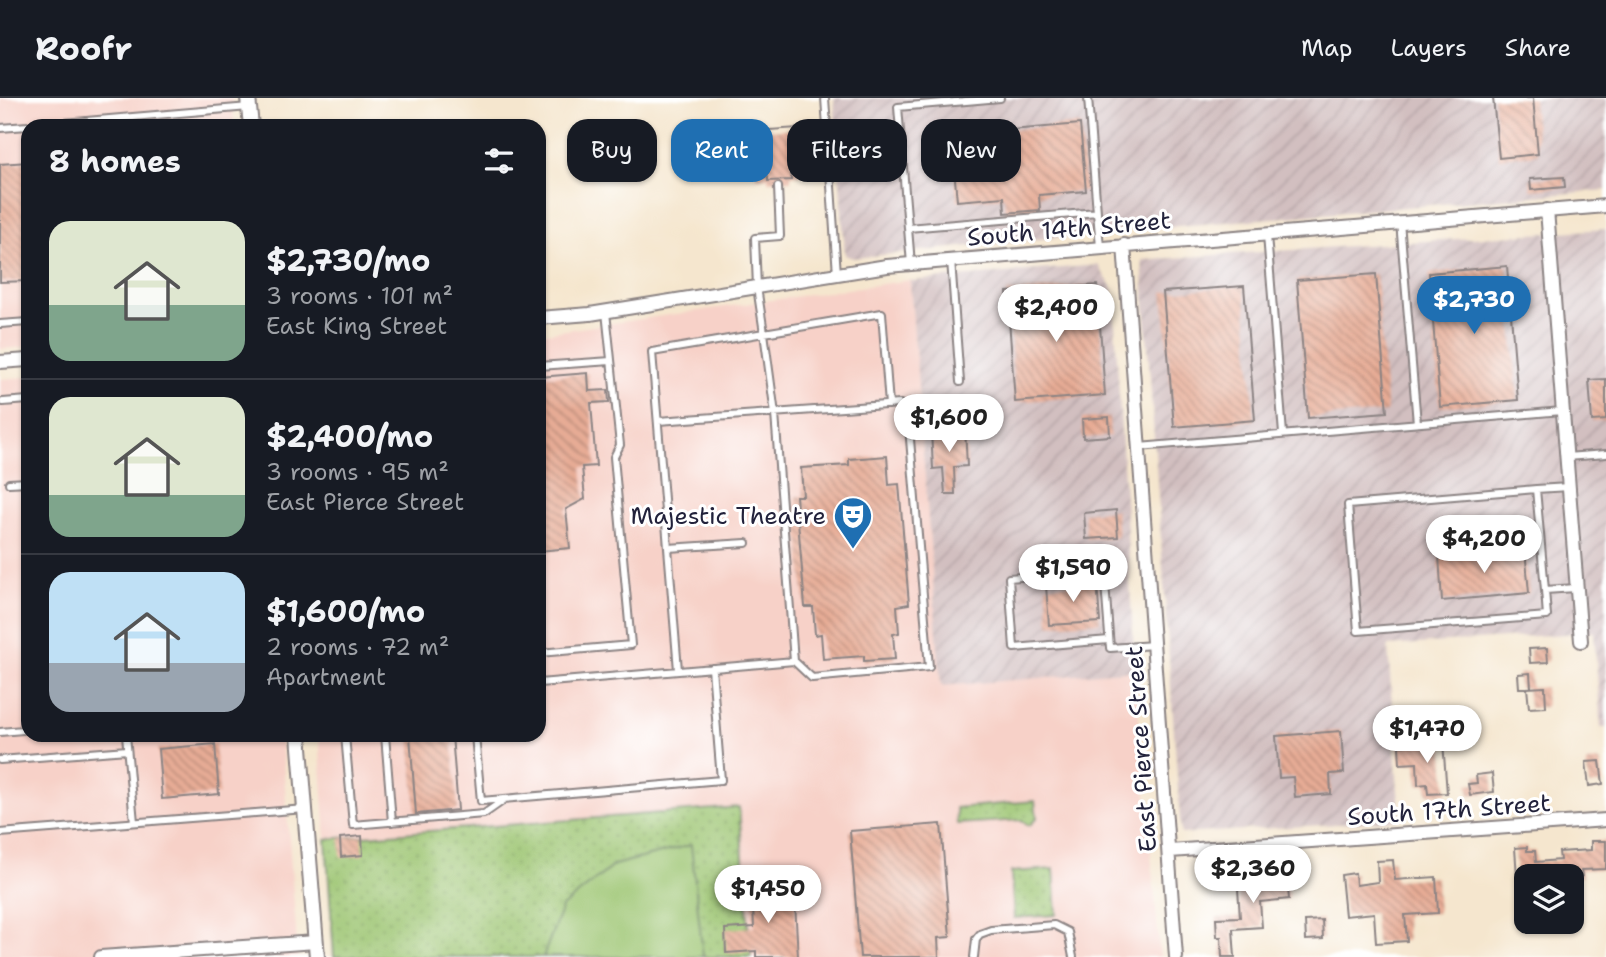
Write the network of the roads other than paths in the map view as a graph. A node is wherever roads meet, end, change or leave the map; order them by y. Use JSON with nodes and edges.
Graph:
{"nodes":[{"id":1,"x":825,"y":98,"type":"edge"},
{"id":2,"x":1000,"y":98,"type":"edge"},
{"id":3,"x":1088,"y":98,"type":"edge"},
{"id":4,"x":249,"y":103,"type":"edge"},
{"id":5,"x":95,"y":119,"type":"edge"},
{"id":6,"x":21,"y":126,"type":"edge"},
{"id":7,"x":0,"y":128,"type":"edge"},
{"id":8,"x":778,"y":187,"type":"dead end"},
{"id":9,"x":1606,"y":206,"type":"edge"},
{"id":10,"x":1548,"y":210,"type":"junction"},
{"id":11,"x":1097,"y":212,"type":"junction"},
{"id":12,"x":1400,"y":222,"type":"junction"},
{"id":13,"x":908,"y":228,"type":"junction"},
{"id":14,"x":1266,"y":233,"type":"junction"},
{"id":15,"x":1124,"y":245,"type":"junction"},
{"id":16,"x":1100,"y":247,"type":"junction"},
{"id":17,"x":951,"y":260,"type":"junction"},
{"id":18,"x":911,"y":264,"type":"junction"},
{"id":19,"x":837,"y":274,"type":"junction"},
{"id":20,"x":757,"y":287,"type":"junction"},
{"id":21,"x":606,"y":311,"type":"junction"},
{"id":22,"x":546,"y":317,"type":"edge"},
{"id":23,"x":21,"y":322,"type":"edge"},
{"id":24,"x":0,"y":324,"type":"edge"},
{"id":25,"x":764,"y":333,"type":"junction"},
{"id":26,"x":21,"y":360,"type":"edge"},
{"id":27,"x":611,"y":361,"type":"junction"},
{"id":28,"x":0,"y":362,"type":"edge"},
{"id":29,"x":546,"y":366,"type":"edge"},
{"id":30,"x":960,"y":382,"type":"dead end"},
{"id":31,"x":21,"y":400,"type":"edge"},
{"id":32,"x":3,"y":401,"type":"dead end"},
{"id":33,"x":889,"y":405,"type":"junction"},
{"id":34,"x":1563,"y":411,"type":"junction"},
{"id":35,"x":775,"y":414,"type":"junction"},
{"id":36,"x":658,"y":421,"type":"junction"},
{"id":37,"x":1417,"y":423,"type":"junction"},
{"id":38,"x":1283,"y":434,"type":"junction"},
{"id":39,"x":1139,"y":447,"type":"junction"},
{"id":40,"x":1606,"y":454,"type":"edge"},
{"id":41,"x":1566,"y":457,"type":"junction"},
{"id":42,"x":21,"y":482,"type":"edge"},
{"id":43,"x":9,"y":483,"type":"dead end"},
{"id":44,"x":1569,"y":487,"type":"junction"},
{"id":45,"x":1536,"y":489,"type":"junction"},
{"id":46,"x":747,"y":542,"type":"dead end"},
{"id":47,"x":668,"y":548,"type":"junction"},
{"id":48,"x":1576,"y":587,"type":"junction"},
{"id":49,"x":1545,"y":590,"type":"junction"},
{"id":50,"x":1109,"y":640,"type":"junction"},
{"id":51,"x":1581,"y":641,"type":"dead end"},
{"id":52,"x":1154,"y":645,"type":"junction"},
{"id":53,"x":546,"y":652,"type":"edge"},
{"id":54,"x":794,"y":661,"type":"junction"},
{"id":55,"x":712,"y":668,"type":"junction"},
{"id":56,"x":678,"y":670,"type":"junction"},
{"id":57,"x":546,"y":682,"type":"edge"},
{"id":58,"x":21,"y":726,"type":"edge"},
{"id":59,"x":0,"y":732,"type":"edge"},
{"id":60,"x":126,"y":742,"type":"edge"},
{"id":61,"x":300,"y":742,"type":"edge"},
{"id":62,"x":346,"y":742,"type":"edge"},
{"id":63,"x":386,"y":742,"type":"edge"},
{"id":64,"x":476,"y":742,"type":"edge"},
{"id":65,"x":127,"y":750,"type":"junction"},
{"id":66,"x":0,"y":760,"type":"edge"},
{"id":67,"x":507,"y":798,"type":"junction"},
{"id":68,"x":305,"y":809,"type":"junction"},
{"id":69,"x":1606,"y":820,"type":"edge"},
{"id":70,"x":134,"y":822,"type":"junction"},
{"id":71,"x":392,"y":822,"type":"junction"},
{"id":72,"x":0,"y":833,"type":"edge"},
{"id":73,"x":1170,"y":851,"type":"junction"},
{"id":74,"x":316,"y":950,"type":"edge"},
{"id":75,"x":101,"y":957,"type":"edge"},
{"id":76,"x":974,"y":957,"type":"edge"},
{"id":77,"x":1073,"y":957,"type":"edge"},
{"id":78,"x":1176,"y":957,"type":"edge"}],
"edges":[{"from":1,"to":19,"type":"lane"},
{"from":2,"to":13,"type":"lane"},
{"from":3,"to":11,"type":"lane"},
{"from":4,"to":5,"type":"lane"},
{"from":6,"to":7,"type":"lane"},
{"from":8,"to":20,"type":"lane"},
{"from":9,"to":10,"type":"street","name":"South 14th Street"},
{"from":10,"to":12,"type":"street","name":"South 14th Street"},
{"from":10,"to":34,"type":"street"},
{"from":11,"to":13,"type":"lane"},
{"from":11,"to":16,"type":"lane"},
{"from":12,"to":14,"type":"street","name":"South 14th Street"},
{"from":12,"to":37,"type":"lane"},
{"from":13,"to":18,"type":"lane"},
{"from":14,"to":15,"type":"street","name":"South 14th Street"},
{"from":14,"to":38,"type":"lane"},
{"from":15,"to":16,"type":"street","name":"South 14th Street"},
{"from":15,"to":39,"type":"street","name":"East Pierce Street"},
{"from":16,"to":17,"type":"street","name":"South 14th Street"},
{"from":17,"to":18,"type":"street","name":"South 14th Street"},
{"from":17,"to":30,"type":"lane"},
{"from":18,"to":19,"type":"street","name":"South 14th Street"},
{"from":19,"to":20,"type":"street","name":"South 14th Street"},
{"from":20,"to":21,"type":"street","name":"South 14th Street"},
{"from":20,"to":25,"type":"lane"},
{"from":21,"to":22,"type":"street","name":"South 14th Street"},
{"from":21,"to":27,"type":"lane"},
{"from":23,"to":24,"type":"lane"},
{"from":25,"to":33,"type":"lane"},
{"from":25,"to":35,"type":"lane"},
{"from":25,"to":36,"type":"lane"},
{"from":26,"to":28,"type":"street"},
{"from":27,"to":29,"type":"lane"},
{"from":27,"to":53,"type":"lane"},
{"from":31,"to":32,"type":"lane"},
{"from":33,"to":35,"type":"lane"},
{"from":33,"to":54,"type":"lane"},
{"from":34,"to":37,"type":"lane"},
{"from":34,"to":41,"type":"street"},
{"from":35,"to":36,"type":"lane"},
{"from":35,"to":54,"type":"lane"},
{"from":36,"to":47,"type":"lane"},
{"from":37,"to":38,"type":"lane"},
{"from":38,"to":39,"type":"lane"},
{"from":39,"to":52,"type":"street","name":"East Pierce Street"},
{"from":40,"to":41,"type":"lane"},
{"from":41,"to":44,"type":"street"},
{"from":42,"to":43,"type":"lane"},
{"from":44,"to":45,"type":"lane"},
{"from":44,"to":48,"type":"street"},
{"from":45,"to":49,"type":"lane"},
{"from":45,"to":49,"type":"lane"},
{"from":46,"to":47,"type":"lane"},
{"from":47,"to":56,"type":"lane"},
{"from":48,"to":49,"type":"lane"},
{"from":48,"to":51,"type":"street"},
{"from":50,"to":50,"type":"lane"},
{"from":50,"to":52,"type":"lane"},
{"from":52,"to":73,"type":"street","name":"East Pierce Street"},
{"from":54,"to":55,"type":"lane"},
{"from":55,"to":56,"type":"lane"},
{"from":55,"to":67,"type":"lane"},
{"from":56,"to":57,"type":"lane"},
{"from":58,"to":59,"type":"lane"},
{"from":60,"to":65,"type":"lane"},
{"from":61,"to":68,"type":"street"},
{"from":62,"to":71,"type":"lane"},
{"from":63,"to":71,"type":"lane"},
{"from":64,"to":67,"type":"lane"},
{"from":65,"to":66,"type":"lane"},
{"from":65,"to":70,"type":"lane"},
{"from":67,"to":71,"type":"lane"},
{"from":68,"to":70,"type":"lane"},
{"from":68,"to":74,"type":"street"},
{"from":69,"to":73,"type":"street","name":"South 17th Street"},
{"from":70,"to":72,"type":"lane"},
{"from":73,"to":78,"type":"street","name":"East Pierce Street"},
{"from":74,"to":75,"type":"street"},
{"from":76,"to":77,"type":"lane"}]}
